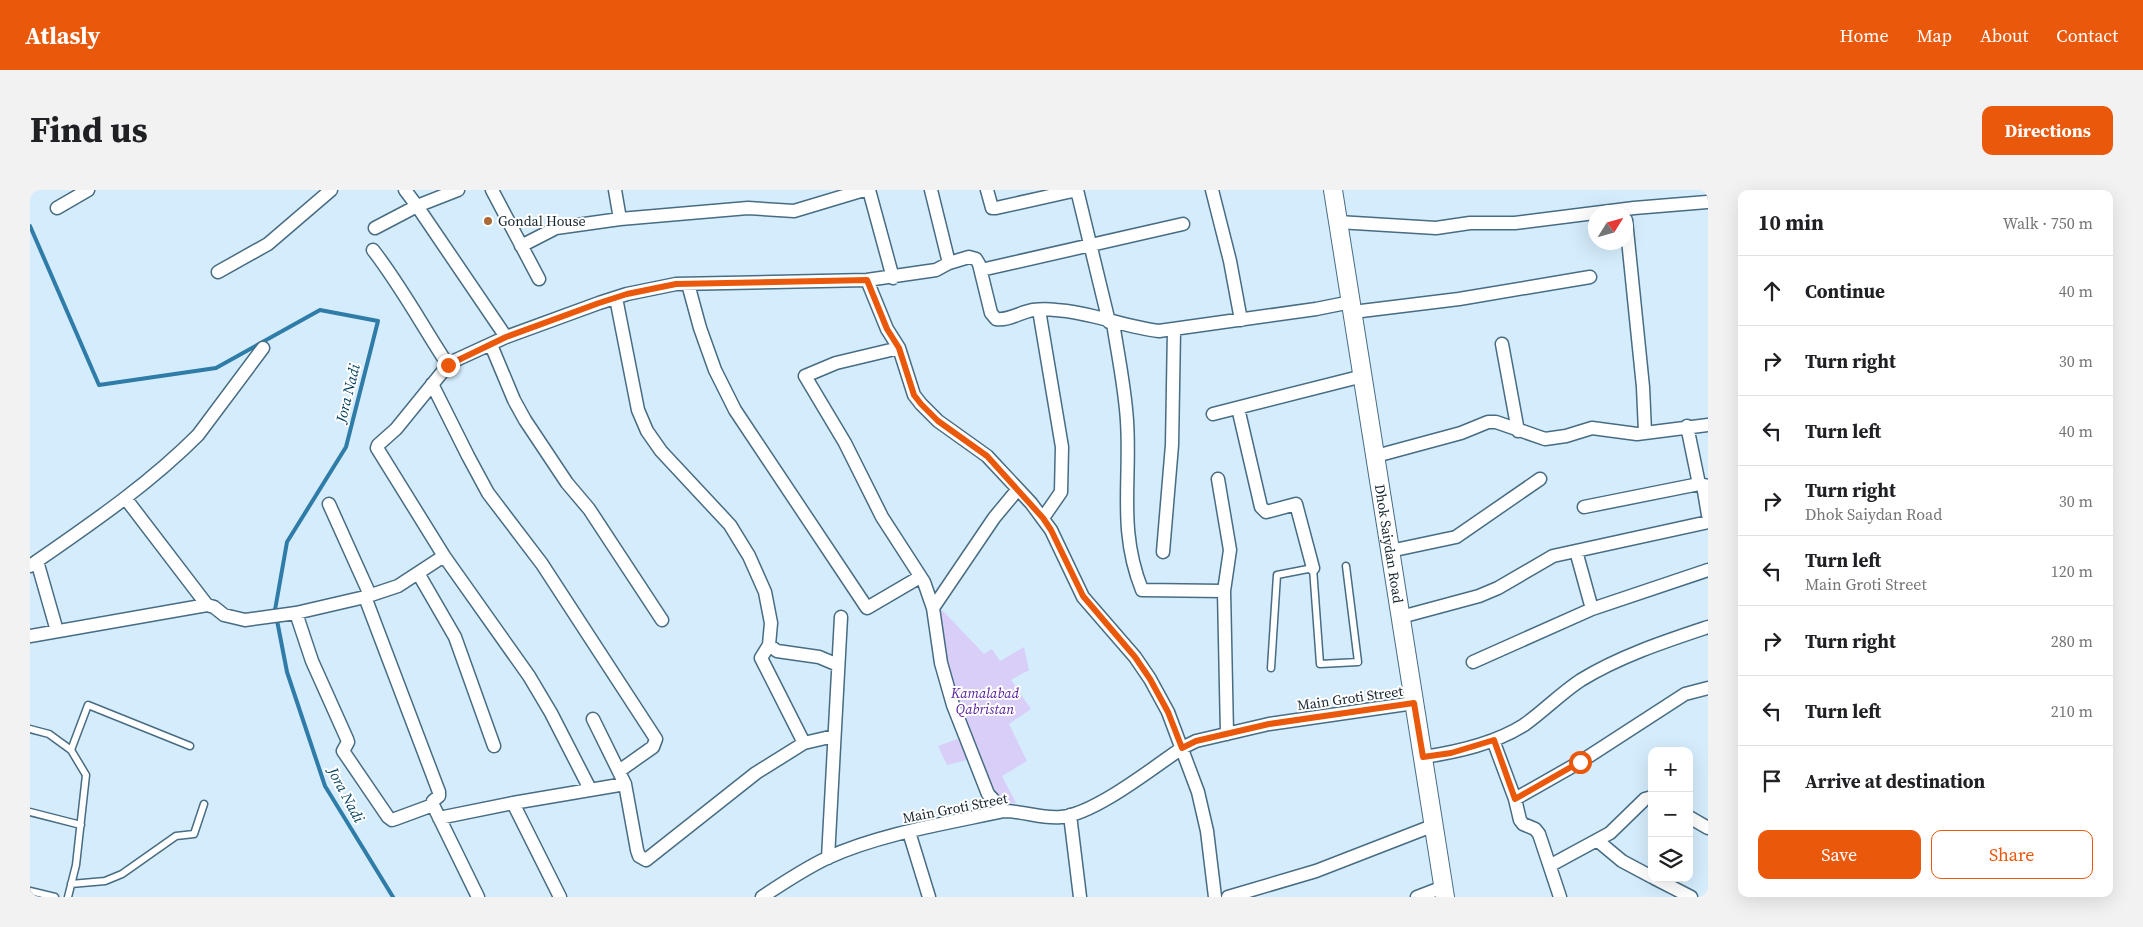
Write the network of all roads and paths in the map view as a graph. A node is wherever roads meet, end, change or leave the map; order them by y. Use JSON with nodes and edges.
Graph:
{"nodes":[{"id":1,"x":88,"y":190,"type":"edge"},
{"id":2,"x":405,"y":190,"type":"edge"},
{"id":3,"x":458,"y":190,"type":"edge"},
{"id":4,"x":492,"y":190,"type":"edge"},
{"id":5,"x":615,"y":190,"type":"edge"},
{"id":6,"x":864,"y":190,"type":"edge"},
{"id":7,"x":869,"y":190,"type":"edge"},
{"id":8,"x":931,"y":190,"type":"edge"},
{"id":9,"x":987,"y":190,"type":"edge"},
{"id":10,"x":1077,"y":190,"type":"edge"},
{"id":11,"x":1212,"y":190,"type":"edge"},
{"id":12,"x":1333,"y":190,"type":"edge"},
{"id":13,"x":323,"y":193,"type":"edge"},
{"id":14,"x":1708,"y":202,"type":"edge"},
{"id":15,"x":417,"y":206,"type":"junction"},
{"id":16,"x":1708,"y":207,"type":"edge"},
{"id":17,"x":56,"y":208,"type":"dead end"},
{"id":18,"x":1633,"y":213,"type":"edge"},
{"id":19,"x":1588,"y":217,"type":"edge"},
{"id":20,"x":620,"y":219,"type":"junction"},
{"id":21,"x":1338,"y":222,"type":"junction"},
{"id":22,"x":1183,"y":224,"type":"dead end"},
{"id":23,"x":375,"y":228,"type":"dead end"},
{"id":24,"x":521,"y":246,"type":"junction"},
{"id":25,"x":1091,"y":246,"type":"junction"},
{"id":26,"x":373,"y":250,"type":"dead end"},
{"id":27,"x":1629,"y":250,"type":"edge"},
{"id":28,"x":949,"y":263,"type":"junction"},
{"id":29,"x":981,"y":270,"type":"junction"},
{"id":30,"x":218,"y":272,"type":"dead end"},
{"id":31,"x":1590,"y":277,"type":"dead end"},
{"id":32,"x":893,"y":278,"type":"junction"},
{"id":33,"x":539,"y":279,"type":"dead end"},
{"id":34,"x":867,"y":280,"type":"junction"},
{"id":35,"x":688,"y":284,"type":"junction"},
{"id":36,"x":616,"y":298,"type":"junction"},
{"id":37,"x":1352,"y":307,"type":"junction"},
{"id":38,"x":1039,"y":310,"type":"junction"},
{"id":39,"x":1241,"y":320,"type":"junction"},
{"id":40,"x":1111,"y":322,"type":"junction"},
{"id":41,"x":1174,"y":329,"type":"junction"},
{"id":42,"x":506,"y":337,"type":"junction"},
{"id":43,"x":1502,"y":344,"type":"dead end"},
{"id":44,"x":491,"y":345,"type":"junction"},
{"id":45,"x":263,"y":348,"type":"dead end"},
{"id":46,"x":899,"y":348,"type":"junction"},
{"id":47,"x":448,"y":365,"type":"junction"},
{"id":48,"x":1363,"y":376,"type":"junction"},
{"id":49,"x":432,"y":384,"type":"junction"},
{"id":50,"x":1238,"y":408,"type":"junction"},
{"id":51,"x":1213,"y":414,"type":"dead end"},
{"id":52,"x":1708,"y":425,"type":"edge"},
{"id":53,"x":1687,"y":426,"type":"junction"},
{"id":54,"x":1518,"y":431,"type":"junction"},
{"id":55,"x":1645,"y":432,"type":"junction"},
{"id":56,"x":1376,"y":456,"type":"junction"},
{"id":57,"x":1218,"y":479,"type":"dead end"},
{"id":58,"x":1540,"y":479,"type":"dead end"},
{"id":59,"x":1703,"y":485,"type":"edge"},
{"id":60,"x":1018,"y":489,"type":"junction"},
{"id":61,"x":126,"y":499,"type":"junction"},
{"id":62,"x":329,"y":504,"type":"dead end"},
{"id":63,"x":1584,"y":507,"type":"dead end"},
{"id":64,"x":1708,"y":515,"type":"edge"},
{"id":65,"x":1043,"y":518,"type":"junction"},
{"id":66,"x":1708,"y":522,"type":"edge"},
{"id":67,"x":1390,"y":551,"type":"junction"},
{"id":68,"x":1576,"y":551,"type":"junction"},
{"id":69,"x":1163,"y":552,"type":"dead end"},
{"id":70,"x":444,"y":556,"type":"junction"},
{"id":71,"x":34,"y":564,"type":"edge"},
{"id":72,"x":1346,"y":566,"type":"dead end"},
{"id":73,"x":1313,"y":568,"type":"junction"},
{"id":74,"x":1708,"y":570,"type":"edge"},
{"id":75,"x":418,"y":573,"type":"junction"},
{"id":76,"x":920,"y":577,"type":"junction"},
{"id":77,"x":1224,"y":591,"type":"junction"},
{"id":78,"x":368,"y":596,"type":"junction"},
{"id":79,"x":207,"y":605,"type":"junction"},
{"id":80,"x":933,"y":608,"type":"junction"},
{"id":81,"x":1592,"y":609,"type":"junction"},
{"id":82,"x":296,"y":613,"type":"junction"},
{"id":83,"x":841,"y":617,"type":"dead end"},
{"id":84,"x":1401,"y":617,"type":"junction"},
{"id":85,"x":662,"y":620,"type":"dead end"},
{"id":86,"x":1708,"y":627,"type":"edge"},
{"id":87,"x":57,"y":631,"type":"junction"},
{"id":88,"x":30,"y":636,"type":"edge"},
{"id":89,"x":769,"y":645,"type":"junction"},
{"id":90,"x":1473,"y":662,"type":"dead end"},
{"id":91,"x":838,"y":665,"type":"junction"},
{"id":92,"x":1271,"y":668,"type":"dead end"},
{"id":93,"x":1708,"y":688,"type":"edge"},
{"id":94,"x":1414,"y":703,"type":"junction"},
{"id":95,"x":593,"y":719,"type":"dead end"},
{"id":96,"x":30,"y":728,"type":"edge"},
{"id":97,"x":1227,"y":734,"type":"junction"},
{"id":98,"x":834,"y":736,"type":"junction"},
{"id":99,"x":1494,"y":740,"type":"junction"},
{"id":100,"x":804,"y":743,"type":"junction"},
{"id":101,"x":190,"y":746,"type":"dead end"},
{"id":102,"x":494,"y":746,"type":"dead end"},
{"id":103,"x":1182,"y":748,"type":"junction"},
{"id":104,"x":71,"y":750,"type":"junction"},
{"id":105,"x":1423,"y":757,"type":"junction"},
{"id":106,"x":619,"y":771,"type":"junction"},
{"id":107,"x":625,"y":784,"type":"junction"},
{"id":108,"x":590,"y":789,"type":"junction"},
{"id":109,"x":1648,"y":798,"type":"edge"},
{"id":110,"x":1515,"y":799,"type":"junction"},
{"id":111,"x":513,"y":803,"type":"junction"},
{"id":112,"x":204,"y":804,"type":"dead end"},
{"id":113,"x":433,"y":806,"type":"junction"},
{"id":114,"x":1004,"y":811,"type":"junction"},
{"id":115,"x":30,"y":812,"type":"edge"},
{"id":116,"x":1070,"y":815,"type":"junction"},
{"id":117,"x":439,"y":818,"type":"junction"},
{"id":118,"x":1693,"y":819,"type":"edge"},
{"id":119,"x":81,"y":825,"type":"junction"},
{"id":120,"x":1432,"y":826,"type":"junction"},
{"id":121,"x":1708,"y":828,"type":"edge"},
{"id":122,"x":909,"y":832,"type":"junction"},
{"id":123,"x":1598,"y":841,"type":"junction"},
{"id":124,"x":828,"y":858,"type":"junction"},
{"id":125,"x":1551,"y":865,"type":"junction"},
{"id":126,"x":1648,"y":875,"type":"edge"},
{"id":127,"x":1661,"y":882,"type":"edge"},
{"id":128,"x":71,"y":884,"type":"junction"},
{"id":129,"x":30,"y":891,"type":"edge"},
{"id":130,"x":1444,"y":892,"type":"edge"},
{"id":131,"x":55,"y":897,"type":"edge"},
{"id":132,"x":68,"y":897,"type":"edge"},
{"id":133,"x":478,"y":897,"type":"edge"},
{"id":134,"x":560,"y":897,"type":"edge"},
{"id":135,"x":762,"y":897,"type":"edge"},
{"id":136,"x":929,"y":897,"type":"edge"},
{"id":137,"x":1080,"y":897,"type":"edge"},
{"id":138,"x":1215,"y":897,"type":"edge"},
{"id":139,"x":1228,"y":897,"type":"edge"},
{"id":140,"x":1417,"y":897,"type":"edge"},
{"id":141,"x":1560,"y":897,"type":"edge"},
{"id":142,"x":1691,"y":897,"type":"edge"}],
"edges":[{"from":1,"to":17,"type":"street"},
{"from":2,"to":15,"type":"street"},
{"from":3,"to":15,"type":"street"},
{"from":4,"to":24,"type":"street"},
{"from":5,"to":20,"type":"street"},
{"from":6,"to":20,"type":"street"},
{"from":7,"to":32,"type":"street"},
{"from":8,"to":28,"type":"street"},
{"from":9,"to":10,"type":"street"},
{"from":10,"to":25,"type":"street"},
{"from":11,"to":39,"type":"street"},
{"from":12,"to":21,"type":"main road","name":"Dhok Saiydan Road"},
{"from":13,"to":30,"type":"street"},
{"from":14,"to":16,"type":"street"},
{"from":14,"to":18,"type":"street"},
{"from":15,"to":23,"type":"street"},
{"from":15,"to":42,"type":"street"},
{"from":19,"to":21,"type":"street"},
{"from":20,"to":24,"type":"street"},
{"from":21,"to":37,"type":"main road","name":"Dhok Saiydan Road"},
{"from":22,"to":25,"type":"street"},
{"from":24,"to":33,"type":"street"},
{"from":25,"to":29,"type":"street"},
{"from":25,"to":40,"type":"street"},
{"from":26,"to":47,"type":"street"},
{"from":27,"to":55,"type":"street"},
{"from":28,"to":29,"type":"street"},
{"from":28,"to":32,"type":"street"},
{"from":29,"to":38,"type":"street"},
{"from":31,"to":37,"type":"street"},
{"from":32,"to":34,"type":"street"},
{"from":34,"to":35,"type":"street"},
{"from":34,"to":46,"type":"street"},
{"from":35,"to":36,"type":"street"},
{"from":35,"to":76,"type":"street"},
{"from":36,"to":42,"type":"street"},
{"from":36,"to":89,"type":"street"},
{"from":37,"to":39,"type":"street"},
{"from":37,"to":48,"type":"main road","name":"Dhok Saiydan Road"},
{"from":38,"to":40,"type":"street"},
{"from":38,"to":65,"type":"street"},
{"from":39,"to":41,"type":"street"},
{"from":40,"to":41,"type":"street"},
{"from":40,"to":77,"type":"street"},
{"from":41,"to":69,"type":"street"},
{"from":42,"to":44,"type":"street"},
{"from":43,"to":54,"type":"street"},
{"from":44,"to":47,"type":"street"},
{"from":44,"to":85,"type":"street"},
{"from":45,"to":61,"type":"street"},
{"from":46,"to":60,"type":"street"},
{"from":46,"to":76,"type":"street"},
{"from":47,"to":49,"type":"street"},
{"from":48,"to":50,"type":"street"},
{"from":48,"to":56,"type":"main road","name":"Dhok Saiydan Road"},
{"from":49,"to":70,"type":"street"},
{"from":49,"to":106,"type":"street"},
{"from":50,"to":51,"type":"street"},
{"from":50,"to":73,"type":"street"},
{"from":52,"to":53,"type":"street"},
{"from":53,"to":55,"type":"street"},
{"from":53,"to":59,"type":"street"},
{"from":54,"to":55,"type":"street"},
{"from":54,"to":56,"type":"street"},
{"from":56,"to":67,"type":"main road","name":"Dhok Saiydan Road"},
{"from":57,"to":77,"type":"street"},
{"from":58,"to":67,"type":"street"},
{"from":59,"to":63,"type":"street"},
{"from":59,"to":64,"type":"street"},
{"from":60,"to":65,"type":"street"},
{"from":60,"to":80,"type":"street"},
{"from":61,"to":71,"type":"street"},
{"from":61,"to":79,"type":"street"},
{"from":62,"to":78,"type":"street"},
{"from":65,"to":103,"type":"street"},
{"from":66,"to":68,"type":"street"},
{"from":67,"to":84,"type":"main road","name":"Dhok Saiydan Road"},
{"from":68,"to":81,"type":"street"},
{"from":68,"to":84,"type":"street"},
{"from":70,"to":75,"type":"street"},
{"from":70,"to":108,"type":"street"},
{"from":71,"to":87,"type":"street"},
{"from":72,"to":73,"type":"lane"},
{"from":73,"to":92,"type":"lane"},
{"from":74,"to":81,"type":"street"},
{"from":75,"to":78,"type":"street"},
{"from":75,"to":102,"type":"street"},
{"from":76,"to":80,"type":"street"},
{"from":77,"to":97,"type":"street"},
{"from":78,"to":82,"type":"street"},
{"from":78,"to":113,"type":"street"},
{"from":79,"to":82,"type":"street"},
{"from":79,"to":87,"type":"street"},
{"from":80,"to":114,"type":"street"},
{"from":81,"to":90,"type":"street"},
{"from":82,"to":113,"type":"street"},
{"from":83,"to":91,"type":"street"},
{"from":84,"to":94,"type":"main road","name":"Dhok Saiydan Road"},
{"from":86,"to":99,"type":"street"},
{"from":87,"to":88,"type":"street"},
{"from":89,"to":91,"type":"street"},
{"from":89,"to":100,"type":"street"},
{"from":91,"to":98,"type":"street"},
{"from":93,"to":110,"type":"street"},
{"from":94,"to":97,"type":"street","name":"Main Groti Street"},
{"from":94,"to":105,"type":"main road","name":"Dhok Saiydan Road"},
{"from":95,"to":106,"type":"street"},
{"from":96,"to":104,"type":"lane"},
{"from":97,"to":103,"type":"street","name":"Main Groti Street"},
{"from":98,"to":100,"type":"street"},
{"from":98,"to":124,"type":"street"},
{"from":99,"to":105,"type":"street"},
{"from":99,"to":110,"type":"street"},
{"from":100,"to":107,"type":"street"},
{"from":101,"to":104,"type":"lane"},
{"from":103,"to":116,"type":"street","name":"Main Groti Street"},
{"from":103,"to":138,"type":"street"},
{"from":104,"to":119,"type":"lane"},
{"from":105,"to":120,"type":"main road","name":"Dhok Saiydan Road"},
{"from":106,"to":107,"type":"street"},
{"from":107,"to":108,"type":"street"},
{"from":108,"to":111,"type":"street"},
{"from":109,"to":123,"type":"street"},
{"from":110,"to":125,"type":"street"},
{"from":111,"to":117,"type":"street"},
{"from":111,"to":134,"type":"street"},
{"from":112,"to":128,"type":"lane"},
{"from":113,"to":117,"type":"street"},
{"from":114,"to":116,"type":"street","name":"Main Groti Street"},
{"from":114,"to":122,"type":"street","name":"Main Groti Street"},
{"from":115,"to":119,"type":"lane"},
{"from":116,"to":137,"type":"street"},
{"from":117,"to":133,"type":"street"},
{"from":118,"to":121,"type":"street"},
{"from":119,"to":128,"type":"lane"},
{"from":120,"to":130,"type":"main road","name":"Dhok Saiydan Road"},
{"from":120,"to":139,"type":"street"},
{"from":122,"to":124,"type":"street","name":"Main Groti Street"},
{"from":122,"to":136,"type":"street"},
{"from":123,"to":125,"type":"street"},
{"from":123,"to":126,"type":"street"},
{"from":124,"to":135,"type":"street","name":"Main Groti Street"},
{"from":125,"to":141,"type":"street"},
{"from":127,"to":142,"type":"street"},
{"from":128,"to":132,"type":"lane"},
{"from":129,"to":131,"type":"lane"},
{"from":130,"to":140,"type":"street"}]}
